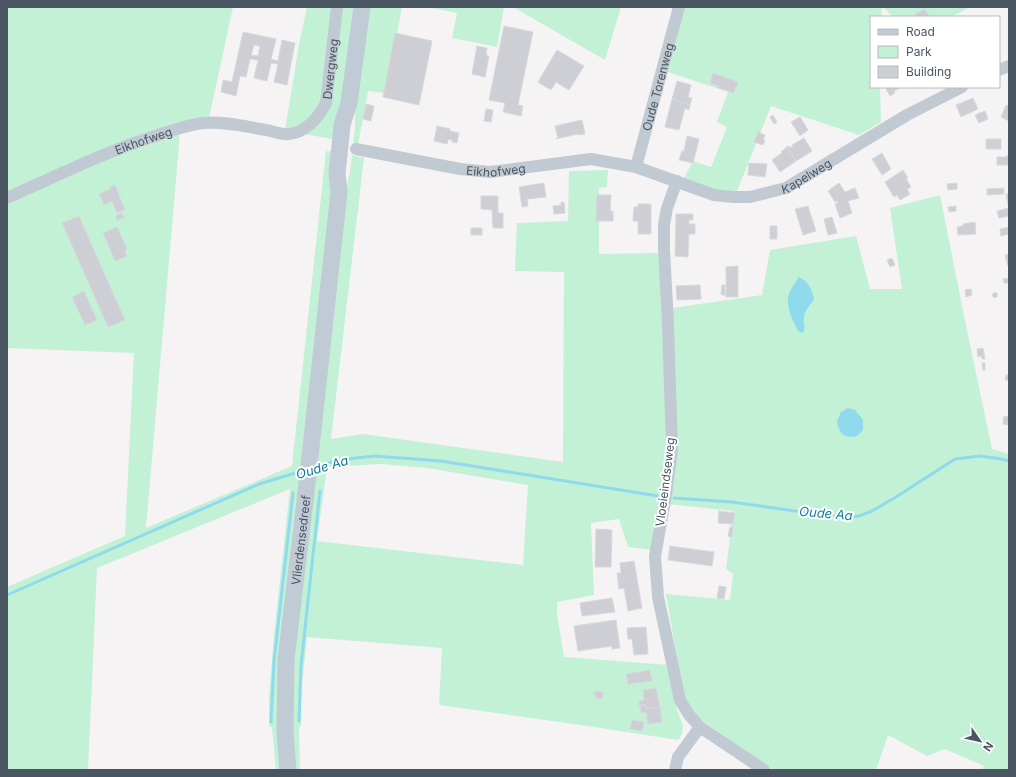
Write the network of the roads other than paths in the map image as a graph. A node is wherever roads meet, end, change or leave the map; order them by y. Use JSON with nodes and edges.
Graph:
{"nodes":[{"id":1,"x":337,"y":7,"type":"edge"},
{"id":2,"x":362,"y":7,"type":"edge"},
{"id":3,"x":679,"y":7,"type":"edge"},
{"id":4,"x":960,"y":88,"type":"edge"},
{"id":5,"x":288,"y":134,"type":"joint"},
{"id":6,"x":356,"y":148,"type":"dead end"},
{"id":7,"x":636,"y":167,"type":"junction"},
{"id":8,"x":677,"y":181,"type":"junction"},
{"id":9,"x":7,"y":198,"type":"edge"},
{"id":10,"x":700,"y":727,"type":"junction"},
{"id":11,"x":288,"y":770,"type":"edge"},
{"id":12,"x":675,"y":770,"type":"edge"},
{"id":13,"x":764,"y":770,"type":"edge"}],
"edges":[{"from":1,"to":5,"type":"street","name":"Dwergweg"},
{"from":2,"to":11,"type":"main road","name":"Vlierdensedreef"},
{"from":3,"to":7,"type":"street","name":"Oude Torenweg"},
{"from":4,"to":8,"type":"street","name":"Kapelweg"},
{"from":5,"to":9,"type":"street","name":"Eikhofweg"},
{"from":6,"to":7,"type":"street","name":"Eikhofweg"},
{"from":7,"to":8,"type":"street","name":"Kapelweg"},
{"from":8,"to":10,"type":"street","name":"Vloeieindseweg"},
{"from":10,"to":12,"type":"street"},
{"from":10,"to":13,"type":"street","name":"Vloeieindseweg"}]}
